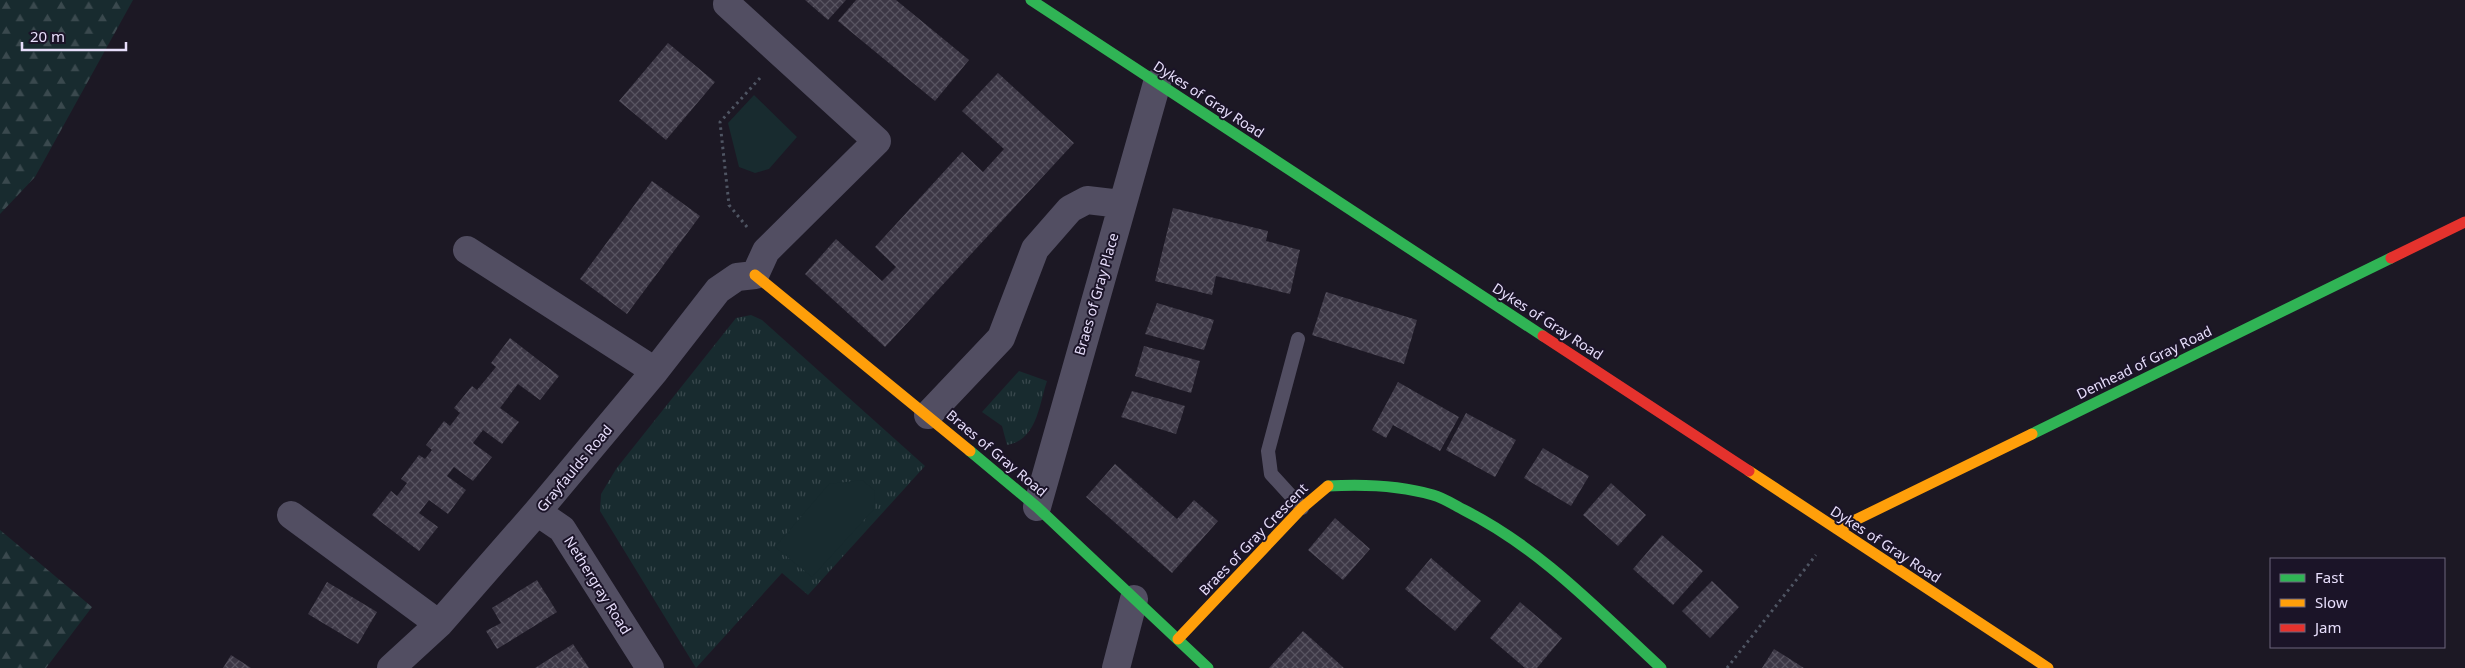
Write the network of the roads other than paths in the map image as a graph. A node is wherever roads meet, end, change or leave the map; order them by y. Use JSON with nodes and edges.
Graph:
{"nodes":[{"id":1,"x":1031,"y":0,"type":"edge"},
{"id":2,"x":726,"y":4,"type":"dead end"},
{"id":3,"x":1157,"y":83,"type":"junction"},
{"id":4,"x":1121,"y":204,"type":"junction"},
{"id":5,"x":2465,"y":222,"type":"edge"},
{"id":6,"x":467,"y":250,"type":"dead end"},
{"id":7,"x":761,"y":263,"type":"junction"},
{"id":8,"x":1298,"y":339,"type":"dead end"},
{"id":9,"x":655,"y":371,"type":"junction"},
{"id":10,"x":928,"y":414,"type":"junction"},
{"id":11,"x":1037,"y":506,"type":"junction"},
{"id":12,"x":1302,"y":508,"type":"junction"},
{"id":13,"x":537,"y":512,"type":"junction"},
{"id":14,"x":291,"y":515,"type":"dead end"},
{"id":15,"x":1837,"y":529,"type":"junction"},
{"id":16,"x":1134,"y":599,"type":"junction"},
{"id":17,"x":439,"y":624,"type":"junction"},
{"id":18,"x":1178,"y":639,"type":"junction"},
{"id":19,"x":392,"y":668,"type":"edge"},
{"id":20,"x":650,"y":668,"type":"edge"},
{"id":21,"x":1116,"y":668,"type":"edge"},
{"id":22,"x":1208,"y":668,"type":"edge"},
{"id":23,"x":1661,"y":668,"type":"edge"},
{"id":24,"x":2048,"y":668,"type":"edge"}],
"edges":[{"from":1,"to":3,"type":"street","name":"Dykes of Gray Road"},
{"from":2,"to":7,"type":"street"},
{"from":3,"to":4,"type":"street","name":"Braes of Gray Place"},
{"from":3,"to":15,"type":"street","name":"Dykes of Gray Road"},
{"from":4,"to":10,"type":"street"},
{"from":4,"to":11,"type":"street","name":"Braes of Gray Place"},
{"from":5,"to":15,"type":"street","name":"Denhead of Gray Road"},
{"from":6,"to":9,"type":"street"},
{"from":7,"to":9,"type":"street","name":"Grayfaulds Road"},
{"from":7,"to":10,"type":"street","name":"Braes of Gray Road"},
{"from":8,"to":12,"type":"lane"},
{"from":9,"to":13,"type":"street","name":"Grayfaulds Road"},
{"from":10,"to":11,"type":"street","name":"Braes of Gray Road"},
{"from":11,"to":16,"type":"street","name":"Braes of Gray Road"},
{"from":12,"to":18,"type":"street","name":"Braes of Gray Crescent"},
{"from":12,"to":23,"type":"street","name":"Braes of Gray Crescent"},
{"from":13,"to":17,"type":"street","name":"Grayfaulds Road"},
{"from":13,"to":20,"type":"street","name":"Nethergray Road"},
{"from":14,"to":17,"type":"street"},
{"from":15,"to":24,"type":"street","name":"Dykes of Gray Road"},
{"from":16,"to":18,"type":"street","name":"Braes of Gray Road"},
{"from":16,"to":21,"type":"street"},
{"from":17,"to":19,"type":"street","name":"Grayfaulds Road"},
{"from":18,"to":22,"type":"street","name":"Braes of Gray Road"}]}
